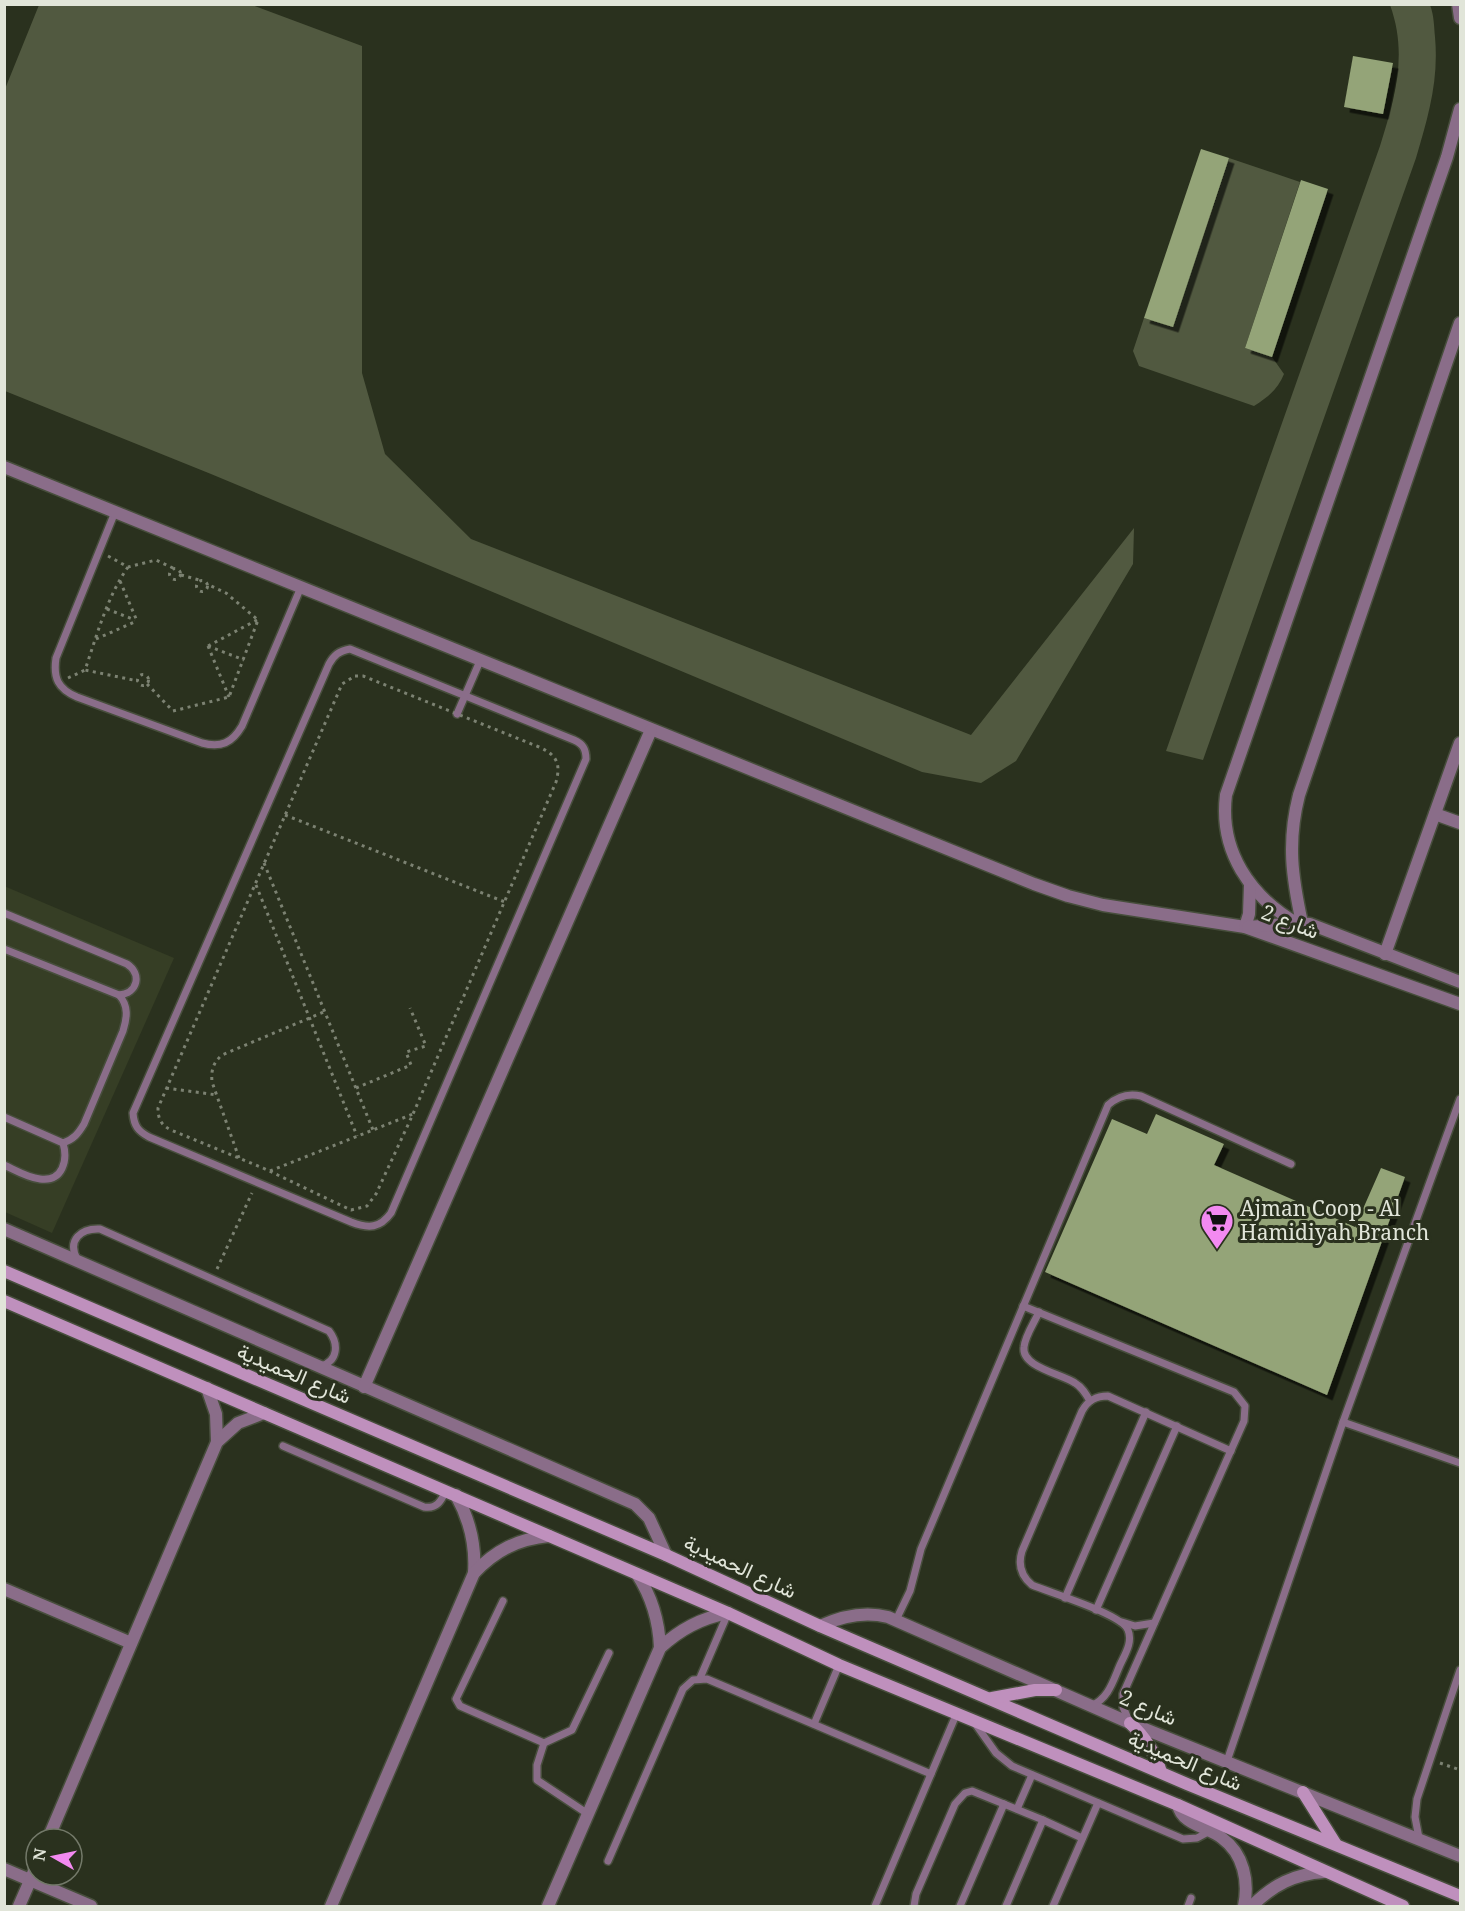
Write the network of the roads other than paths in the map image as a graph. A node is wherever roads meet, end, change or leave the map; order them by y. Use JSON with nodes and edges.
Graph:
{"nodes":[{"id":1,"x":1458,"y":4,"type":"edge"},
{"id":2,"x":1461,"y":18,"type":"edge"},
{"id":3,"x":1461,"y":110,"type":"edge"},
{"id":4,"x":1461,"y":323,"type":"edge"},
{"id":5,"x":4,"y":466,"type":"edge"},
{"id":6,"x":115,"y":512,"type":"junction"},
{"id":7,"x":301,"y":587,"type":"junction"},
{"id":8,"x":480,"y":661,"type":"junction"},
{"id":9,"x":465,"y":696,"type":"junction"},
{"id":10,"x":458,"y":714,"type":"road end"},
{"id":11,"x":651,"y":730,"type":"junction"},
{"id":12,"x":1461,"y":743,"type":"edge"},
{"id":13,"x":1435,"y":814,"type":"junction"},
{"id":14,"x":1461,"y":823,"type":"edge"},
{"id":15,"x":1250,"y":885,"type":"junction"},
{"id":16,"x":4,"y":913,"type":"edge"},
{"id":17,"x":1299,"y":923,"type":"junction"},
{"id":18,"x":1245,"y":927,"type":"junction"},
{"id":19,"x":4,"y":949,"type":"edge"},
{"id":20,"x":1385,"y":954,"type":"junction"},
{"id":21,"x":1461,"y":982,"type":"edge"},
{"id":22,"x":119,"y":995,"type":"junction"},
{"id":23,"x":1461,"y":1004,"type":"edge"},
{"id":24,"x":1461,"y":1099,"type":"edge"},
{"id":25,"x":4,"y":1118,"type":"edge"},
{"id":26,"x":63,"y":1143,"type":"junction"},
{"id":27,"x":1291,"y":1164,"type":"dead end"},
{"id":28,"x":4,"y":1165,"type":"edge"},
{"id":29,"x":4,"y":1229,"type":"edge"},
{"id":30,"x":79,"y":1262,"type":"junction"},
{"id":31,"x":4,"y":1271,"type":"edge"},
{"id":32,"x":4,"y":1301,"type":"edge"},
{"id":33,"x":1023,"y":1306,"type":"junction"},
{"id":34,"x":4,"y":1309,"type":"edge"},
{"id":35,"x":22,"y":1309,"type":"junction"},
{"id":36,"x":1039,"y":1312,"type":"junction"},
{"id":37,"x":318,"y":1367,"type":"junction"},
{"id":38,"x":364,"y":1387,"type":"junction"},
{"id":39,"x":207,"y":1388,"type":"junction"},
{"id":40,"x":1090,"y":1401,"type":"junction"},
{"id":41,"x":1146,"y":1412,"type":"junction"},
{"id":42,"x":264,"y":1413,"type":"junction"},
{"id":43,"x":1343,"y":1422,"type":"junction"},
{"id":44,"x":1177,"y":1426,"type":"junction"},
{"id":45,"x":217,"y":1442,"type":"junction"},
{"id":46,"x":283,"y":1446,"type":"dead end"},
{"id":47,"x":1231,"y":1450,"type":"junction"},
{"id":48,"x":1461,"y":1463,"type":"edge"},
{"id":49,"x":451,"y":1493,"type":"junction"},
{"id":50,"x":549,"y":1536,"type":"junction"},
{"id":51,"x":666,"y":1555,"type":"junction"},
{"id":52,"x":474,"y":1573,"type":"junction"},
{"id":53,"x":637,"y":1574,"type":"junction"},
{"id":54,"x":4,"y":1589,"type":"edge"},
{"id":55,"x":1065,"y":1598,"type":"junction"},
{"id":56,"x":503,"y":1601,"type":"dead end"},
{"id":57,"x":1096,"y":1610,"type":"junction"},
{"id":58,"x":728,"y":1613,"type":"junction"},
{"id":59,"x":896,"y":1620,"type":"junction"},
{"id":60,"x":1122,"y":1622,"type":"junction"},
{"id":61,"x":1154,"y":1623,"type":"junction"},
{"id":62,"x":820,"y":1626,"type":"junction"},
{"id":63,"x":131,"y":1643,"type":"junction"},
{"id":64,"x":660,"y":1648,"type":"junction"},
{"id":65,"x":609,"y":1653,"type":"dead end"},
{"id":66,"x":838,"y":1665,"type":"junction"},
{"id":67,"x":1461,"y":1670,"type":"edge"},
{"id":68,"x":700,"y":1678,"type":"junction"},
{"id":69,"x":1056,"y":1690,"type":"junction"},
{"id":70,"x":990,"y":1699,"type":"junction"},
{"id":71,"x":1091,"y":1706,"type":"junction"},
{"id":72,"x":956,"y":1715,"type":"junction"},
{"id":73,"x":974,"y":1722,"type":"junction"},
{"id":74,"x":1130,"y":1723,"type":"junction"},
{"id":75,"x":814,"y":1724,"type":"junction"},
{"id":76,"x":544,"y":1743,"type":"junction"},
{"id":77,"x":1227,"y":1761,"type":"junction"},
{"id":78,"x":1161,"y":1772,"type":"junction"},
{"id":79,"x":931,"y":1774,"type":"junction"},
{"id":80,"x":1032,"y":1775,"type":"junction"},
{"id":81,"x":1303,"y":1792,"type":"junction"},
{"id":82,"x":1098,"y":1803,"type":"junction"},
{"id":83,"x":1004,"y":1804,"type":"junction"},
{"id":84,"x":1178,"y":1805,"type":"junction"},
{"id":85,"x":1017,"y":1809,"type":"junction"},
{"id":86,"x":588,"y":1814,"type":"junction"},
{"id":87,"x":1043,"y":1820,"type":"junction"},
{"id":88,"x":53,"y":1827,"type":"edge"},
{"id":89,"x":1210,"y":1831,"type":"junction"},
{"id":90,"x":1082,"y":1838,"type":"junction"},
{"id":91,"x":1419,"y":1838,"type":"junction"},
{"id":92,"x":1335,"y":1844,"type":"junction"},
{"id":93,"x":1461,"y":1856,"type":"edge"},
{"id":94,"x":608,"y":1861,"type":"dead end"},
{"id":95,"x":4,"y":1869,"type":"edge"},
{"id":96,"x":1324,"y":1872,"type":"junction"},
{"id":97,"x":24,"y":1877,"type":"edge"},
{"id":98,"x":27,"y":1887,"type":"edge"},
{"id":99,"x":46,"y":1887,"type":"edge"},
{"id":100,"x":1461,"y":1896,"type":"edge"},
{"id":101,"x":1191,"y":1899,"type":"dead end"},
{"id":102,"x":1386,"y":1903,"type":"edge"},
{"id":103,"x":19,"y":1906,"type":"edge"},
{"id":104,"x":91,"y":1906,"type":"edge"},
{"id":105,"x":331,"y":1906,"type":"edge"},
{"id":106,"x":548,"y":1906,"type":"edge"},
{"id":107,"x":875,"y":1906,"type":"edge"},
{"id":108,"x":914,"y":1906,"type":"edge"},
{"id":109,"x":960,"y":1906,"type":"edge"},
{"id":110,"x":1009,"y":1906,"type":"edge"},
{"id":111,"x":1053,"y":1906,"type":"edge"},
{"id":112,"x":1188,"y":1906,"type":"edge"},
{"id":113,"x":1244,"y":1906,"type":"edge"},
{"id":114,"x":1252,"y":1906,"type":"edge"},
{"id":115,"x":1403,"y":1906,"type":"edge"}],
"edges":[{"from":1,"to":2,"type":"street"},
{"from":3,"to":15,"type":"street"},
{"from":4,"to":17,"type":"street"},
{"from":5,"to":6,"type":"street"},
{"from":6,"to":7,"type":"street"},
{"from":6,"to":7,"type":"lane"},
{"from":7,"to":8,"type":"street"},
{"from":8,"to":9,"type":"lane"},
{"from":8,"to":11,"type":"street"},
{"from":9,"to":9,"type":"lane"},
{"from":9,"to":10,"type":"lane"},
{"from":11,"to":18,"type":"street"},
{"from":11,"to":38,"type":"street"},
{"from":12,"to":13,"type":"street"},
{"from":13,"to":14,"type":"street"},
{"from":13,"to":20,"type":"street"},
{"from":15,"to":17,"type":"street"},
{"from":15,"to":18,"type":"street"},
{"from":16,"to":22,"type":"lane"},
{"from":17,"to":18,"type":"street","name":"شارع 2"},
{"from":17,"to":20,"type":"street","name":"شارع 2"},
{"from":18,"to":23,"type":"street","name":"شارع 2"},
{"from":19,"to":22,"type":"lane"},
{"from":20,"to":21,"type":"street","name":"شارع 2"},
{"from":22,"to":26,"type":"lane"},
{"from":24,"to":43,"type":"lane"},
{"from":25,"to":26,"type":"lane"},
{"from":26,"to":28,"type":"lane"},
{"from":27,"to":33,"type":"lane"},
{"from":29,"to":30,"type":"street"},
{"from":30,"to":37,"type":"street"},
{"from":30,"to":37,"type":"lane"},
{"from":31,"to":51,"type":"street","name":"شارع الحميدية"},
{"from":32,"to":35,"type":"street","name":"شارع الحميدية"},
{"from":33,"to":36,"type":"lane"},
{"from":33,"to":59,"type":"lane"},
{"from":34,"to":35,"type":"street"},
{"from":35,"to":39,"type":"street","name":"شارع الحميدية"},
{"from":36,"to":40,"type":"lane"},
{"from":36,"to":47,"type":"lane"},
{"from":37,"to":38,"type":"street"},
{"from":38,"to":51,"type":"street"},
{"from":39,"to":42,"type":"street","name":"شارع الحميدية"},
{"from":39,"to":45,"type":"street"},
{"from":40,"to":41,"type":"lane"},
{"from":40,"to":55,"type":"lane"},
{"from":41,"to":44,"type":"lane"},
{"from":41,"to":55,"type":"lane"},
{"from":42,"to":45,"type":"street"},
{"from":42,"to":49,"type":"street","name":"شارع الحميدية"},
{"from":43,"to":48,"type":"lane"},
{"from":43,"to":77,"type":"lane"},
{"from":44,"to":47,"type":"lane"},
{"from":44,"to":57,"type":"lane"},
{"from":45,"to":63,"type":"street"},
{"from":46,"to":49,"type":"lane"},
{"from":47,"to":61,"type":"lane"},
{"from":49,"to":50,"type":"street","name":"شارع الحميدية"},
{"from":49,"to":52,"type":"street"},
{"from":50,"to":52,"type":"street"},
{"from":50,"to":53,"type":"street","name":"شارع الحميدية"},
{"from":51,"to":62,"type":"street","name":"شارع الحميدية"},
{"from":52,"to":105,"type":"street"},
{"from":53,"to":58,"type":"street","name":"شارع الحميدية"},
{"from":53,"to":64,"type":"street"},
{"from":54,"to":63,"type":"street"},
{"from":55,"to":57,"type":"lane"},
{"from":56,"to":76,"type":"lane"},
{"from":57,"to":60,"type":"lane"},
{"from":58,"to":64,"type":"street"},
{"from":58,"to":66,"type":"street","name":"شارع الحميدية"},
{"from":58,"to":68,"type":"lane"},
{"from":59,"to":62,"type":"street","name":"شارع 2"},
{"from":59,"to":69,"type":"street","name":"شارع 2"},
{"from":60,"to":61,"type":"lane"},
{"from":60,"to":71,"type":"lane"},
{"from":61,"to":74,"type":"lane"},
{"from":62,"to":70,"type":"street","name":"شارع الحميدية"},
{"from":63,"to":88,"type":"street"},
{"from":64,"to":86,"type":"street"},
{"from":65,"to":76,"type":"lane"},
{"from":66,"to":72,"type":"street","name":"شارع الحميدية"},
{"from":66,"to":75,"type":"lane"},
{"from":67,"to":91,"type":"lane"},
{"from":68,"to":75,"type":"lane"},
{"from":68,"to":94,"type":"lane"},
{"from":69,"to":70,"type":"street"},
{"from":69,"to":71,"type":"street","name":"شارع 2"},
{"from":70,"to":78,"type":"street","name":"شارع الحميدية"},
{"from":71,"to":74,"type":"street","name":"شارع 2"},
{"from":72,"to":73,"type":"street","name":"شارع الحميدية"},
{"from":72,"to":79,"type":"lane"},
{"from":73,"to":80,"type":"lane"},
{"from":73,"to":84,"type":"street","name":"شارع الحميدية"},
{"from":74,"to":77,"type":"street","name":"شارع 2"},
{"from":74,"to":78,"type":"street"},
{"from":75,"to":79,"type":"lane"},
{"from":76,"to":86,"type":"lane"},
{"from":77,"to":81,"type":"street","name":"شارع 2"},
{"from":78,"to":92,"type":"street","name":"شارع الحميدية"},
{"from":79,"to":107,"type":"lane"},
{"from":80,"to":82,"type":"lane"},
{"from":80,"to":85,"type":"lane"},
{"from":81,"to":91,"type":"street","name":"شارع 2"},
{"from":81,"to":92,"type":"street"},
{"from":82,"to":89,"type":"lane"},
{"from":82,"to":90,"type":"lane"},
{"from":83,"to":85,"type":"lane"},
{"from":83,"to":108,"type":"lane"},
{"from":83,"to":109,"type":"lane"},
{"from":84,"to":89,"type":"street"},
{"from":84,"to":96,"type":"street","name":"شارع الحميدية"},
{"from":85,"to":87,"type":"lane"},
{"from":86,"to":106,"type":"street"},
{"from":87,"to":90,"type":"lane"},
{"from":87,"to":110,"type":"lane"},
{"from":89,"to":113,"type":"street"},
{"from":90,"to":111,"type":"lane"},
{"from":91,"to":93,"type":"street","name":"شارع 2"},
{"from":92,"to":100,"type":"street","name":"شارع الحميدية"},
{"from":95,"to":97,"type":"street"},
{"from":96,"to":102,"type":"street","name":"شارع الحميدية"},
{"from":96,"to":114,"type":"street"},
{"from":98,"to":103,"type":"street"},
{"from":99,"to":104,"type":"street"},
{"from":101,"to":112,"type":"lane"},
{"from":102,"to":115,"type":"street","name":"شارع الحميدية"}]}
